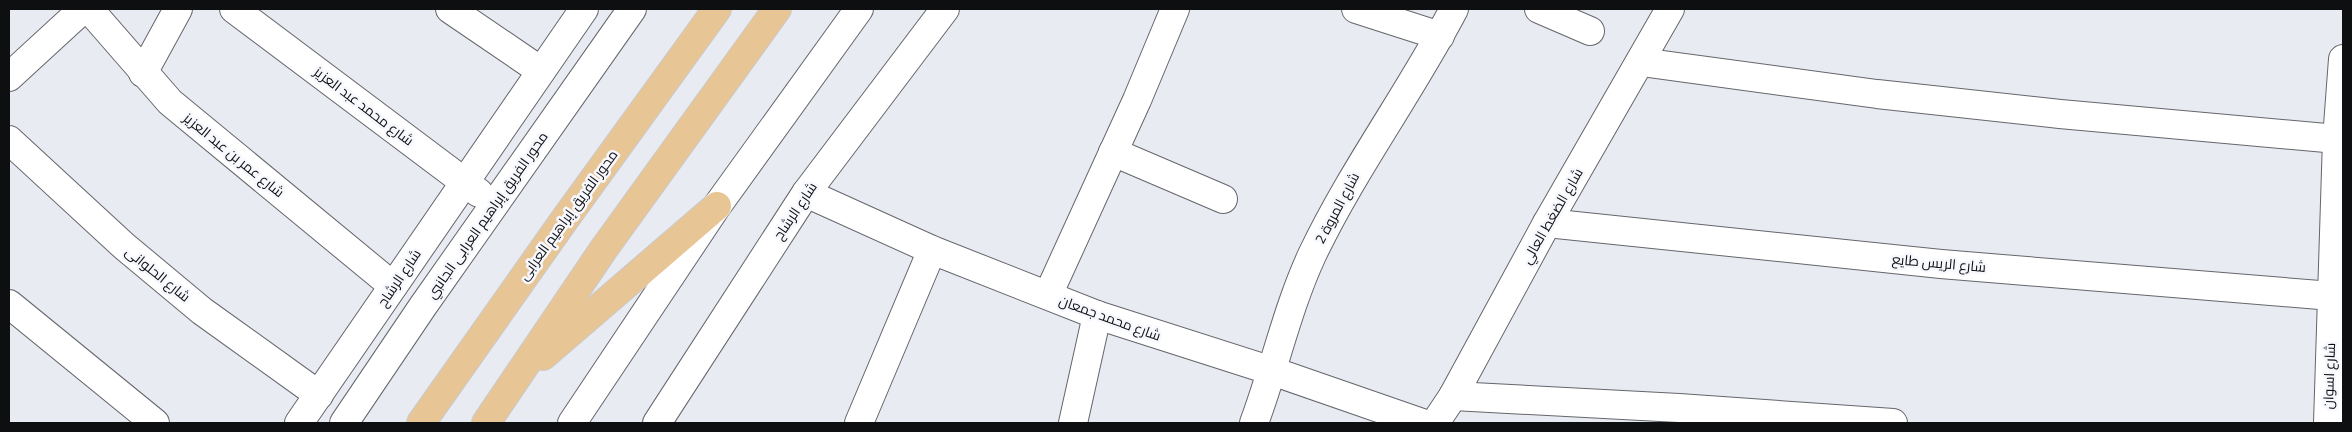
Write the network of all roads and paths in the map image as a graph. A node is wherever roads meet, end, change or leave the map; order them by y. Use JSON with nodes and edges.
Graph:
{"nodes":[{"id":1,"x":82,"y":9,"type":"edge"},
{"id":2,"x":89,"y":9,"type":"edge"},
{"id":3,"x":178,"y":9,"type":"edge"},
{"id":4,"x":234,"y":9,"type":"edge"},
{"id":5,"x":450,"y":9,"type":"edge"},
{"id":6,"x":584,"y":9,"type":"edge"},
{"id":7,"x":632,"y":9,"type":"edge"},
{"id":8,"x":718,"y":9,"type":"edge"},
{"id":9,"x":777,"y":9,"type":"edge"},
{"id":10,"x":859,"y":9,"type":"edge"},
{"id":11,"x":945,"y":9,"type":"edge"},
{"id":12,"x":1175,"y":9,"type":"edge"},
{"id":13,"x":1356,"y":9,"type":"edge"},
{"id":14,"x":1454,"y":9,"type":"edge"},
{"id":15,"x":1539,"y":9,"type":"edge"},
{"id":16,"x":1670,"y":9,"type":"edge"},
{"id":17,"x":1590,"y":30,"type":"dead end"},
{"id":18,"x":1440,"y":36,"type":"junction"},
{"id":19,"x":2343,"y":59,"type":"edge"},
{"id":20,"x":1641,"y":62,"type":"junction"},
{"id":21,"x":541,"y":71,"type":"junction"},
{"id":22,"x":143,"y":73,"type":"junction"},
{"id":23,"x":9,"y":77,"type":"edge"},
{"id":24,"x":2337,"y":139,"type":"junction"},
{"id":25,"x":9,"y":140,"type":"edge"},
{"id":26,"x":1113,"y":152,"type":"junction"},
{"id":27,"x":465,"y":182,"type":"junction"},
{"id":28,"x":806,"y":193,"type":"junction"},
{"id":29,"x":1223,"y":199,"type":"dead end"},
{"id":30,"x":494,"y":204,"type":"junction"},
{"id":31,"x":718,"y":206,"type":"junction"},
{"id":32,"x":1547,"y":223,"type":"junction"},
{"id":33,"x":932,"y":250,"type":"junction"},
{"id":34,"x":2338,"y":259,"type":"edge"},
{"id":35,"x":393,"y":286,"type":"junction"},
{"id":36,"x":1048,"y":295,"type":"junction"},
{"id":37,"x":2332,"y":296,"type":"junction"},
{"id":38,"x":9,"y":304,"type":"edge"},
{"id":39,"x":1097,"y":315,"type":"junction"},
{"id":40,"x":1272,"y":371,"type":"junction"},
{"id":41,"x":516,"y":380,"type":"junction"},
{"id":42,"x":319,"y":395,"type":"junction"},
{"id":43,"x":1453,"y":396,"type":"junction"},
{"id":44,"x":155,"y":423,"type":"edge"},
{"id":45,"x":299,"y":423,"type":"edge"},
{"id":46,"x":344,"y":423,"type":"edge"},
{"id":47,"x":421,"y":423,"type":"edge"},
{"id":48,"x":486,"y":423,"type":"edge"},
{"id":49,"x":572,"y":423,"type":"edge"},
{"id":50,"x":657,"y":423,"type":"edge"},
{"id":51,"x":859,"y":423,"type":"edge"},
{"id":52,"x":1073,"y":423,"type":"edge"},
{"id":53,"x":1254,"y":423,"type":"edge"},
{"id":54,"x":1422,"y":423,"type":"edge"},
{"id":55,"x":1435,"y":423,"type":"edge"},
{"id":56,"x":1893,"y":423,"type":"edge"},
{"id":57,"x":2328,"y":423,"type":"edge"}],
"edges":[{"from":1,"to":23,"type":"street"},
{"from":2,"to":22,"type":"street","name":"شارع عمر بن عبد العزيز"},
{"from":3,"to":22,"type":"street"},
{"from":4,"to":27,"type":"street","name":"شارع محمد عبد العزيز"},
{"from":5,"to":21,"type":"street"},
{"from":6,"to":21,"type":"street","name":"شارع الرشاح"},
{"from":7,"to":30,"type":"street","name":"محور الفريق إبراهيم العرابى الجانبي"},
{"from":8,"to":47,"type":"main road","name":"محور الفريق إبراهيم العرابى"},
{"from":9,"to":41,"type":"main road"},
{"from":10,"to":31,"type":"street"},
{"from":11,"to":28,"type":"street","name":"شارع الرشاح"},
{"from":12,"to":26,"type":"street"},
{"from":13,"to":18,"type":"street"},
{"from":14,"to":18,"type":"street","name":"شارع المروة 2"},
{"from":15,"to":17,"type":"street"},
{"from":16,"to":20,"type":"street","name":"شارع الضغط العالي"},
{"from":18,"to":40,"type":"street","name":"شارع المروة 2"},
{"from":19,"to":24,"type":"street","name":"شارع اسوان"},
{"from":20,"to":24,"type":"street"},
{"from":20,"to":32,"type":"street","name":"شارع الضغط العالي"},
{"from":21,"to":27,"type":"street","name":"شارع الرشاح"},
{"from":22,"to":35,"type":"street","name":"شارع عمر بن عبد العزيز"},
{"from":24,"to":34,"type":"street","name":"شارع اسوان"},
{"from":25,"to":42,"type":"street","name":"شارع الحلوانى"},
{"from":26,"to":29,"type":"street"},
{"from":26,"to":36,"type":"street"},
{"from":27,"to":30,"type":"street","name":"شارع محمد عبد العزيز"},
{"from":27,"to":35,"type":"street","name":"شارع الرشاح"},
{"from":28,"to":33,"type":"street","name":"شارع محمد جمعان"},
{"from":28,"to":50,"type":"street","name":"شارع الرشاح"},
{"from":30,"to":46,"type":"street","name":"محور الفريق إبراهيم العرابى الجانبي"},
{"from":31,"to":41,"type":"main road"},
{"from":31,"to":49,"type":"street"},
{"from":32,"to":37,"type":"street","name":"شارع الريس طايع"},
{"from":32,"to":43,"type":"street","name":"شارع الضغط العالي"},
{"from":33,"to":36,"type":"street","name":"شارع محمد جمعان"},
{"from":33,"to":51,"type":"street"},
{"from":34,"to":37,"type":"street","name":"شارع اسوان"},
{"from":35,"to":42,"type":"street","name":"شارع الرشاح"},
{"from":36,"to":39,"type":"street","name":"شارع محمد جمعان"},
{"from":37,"to":57,"type":"street","name":"شارع اسوان"},
{"from":38,"to":44,"type":"street"},
{"from":39,"to":40,"type":"street","name":"شارع محمد جمعان"},
{"from":39,"to":52,"type":"street"},
{"from":40,"to":53,"type":"street","name":"شارع المروة 2"},
{"from":40,"to":54,"type":"street","name":"شارع محمد جمعان"},
{"from":41,"to":48,"type":"main road"},
{"from":42,"to":45,"type":"street","name":"شارع الرشاح"},
{"from":43,"to":55,"type":"street","name":"شارع الضغط العالي"},
{"from":43,"to":56,"type":"street"}]}
